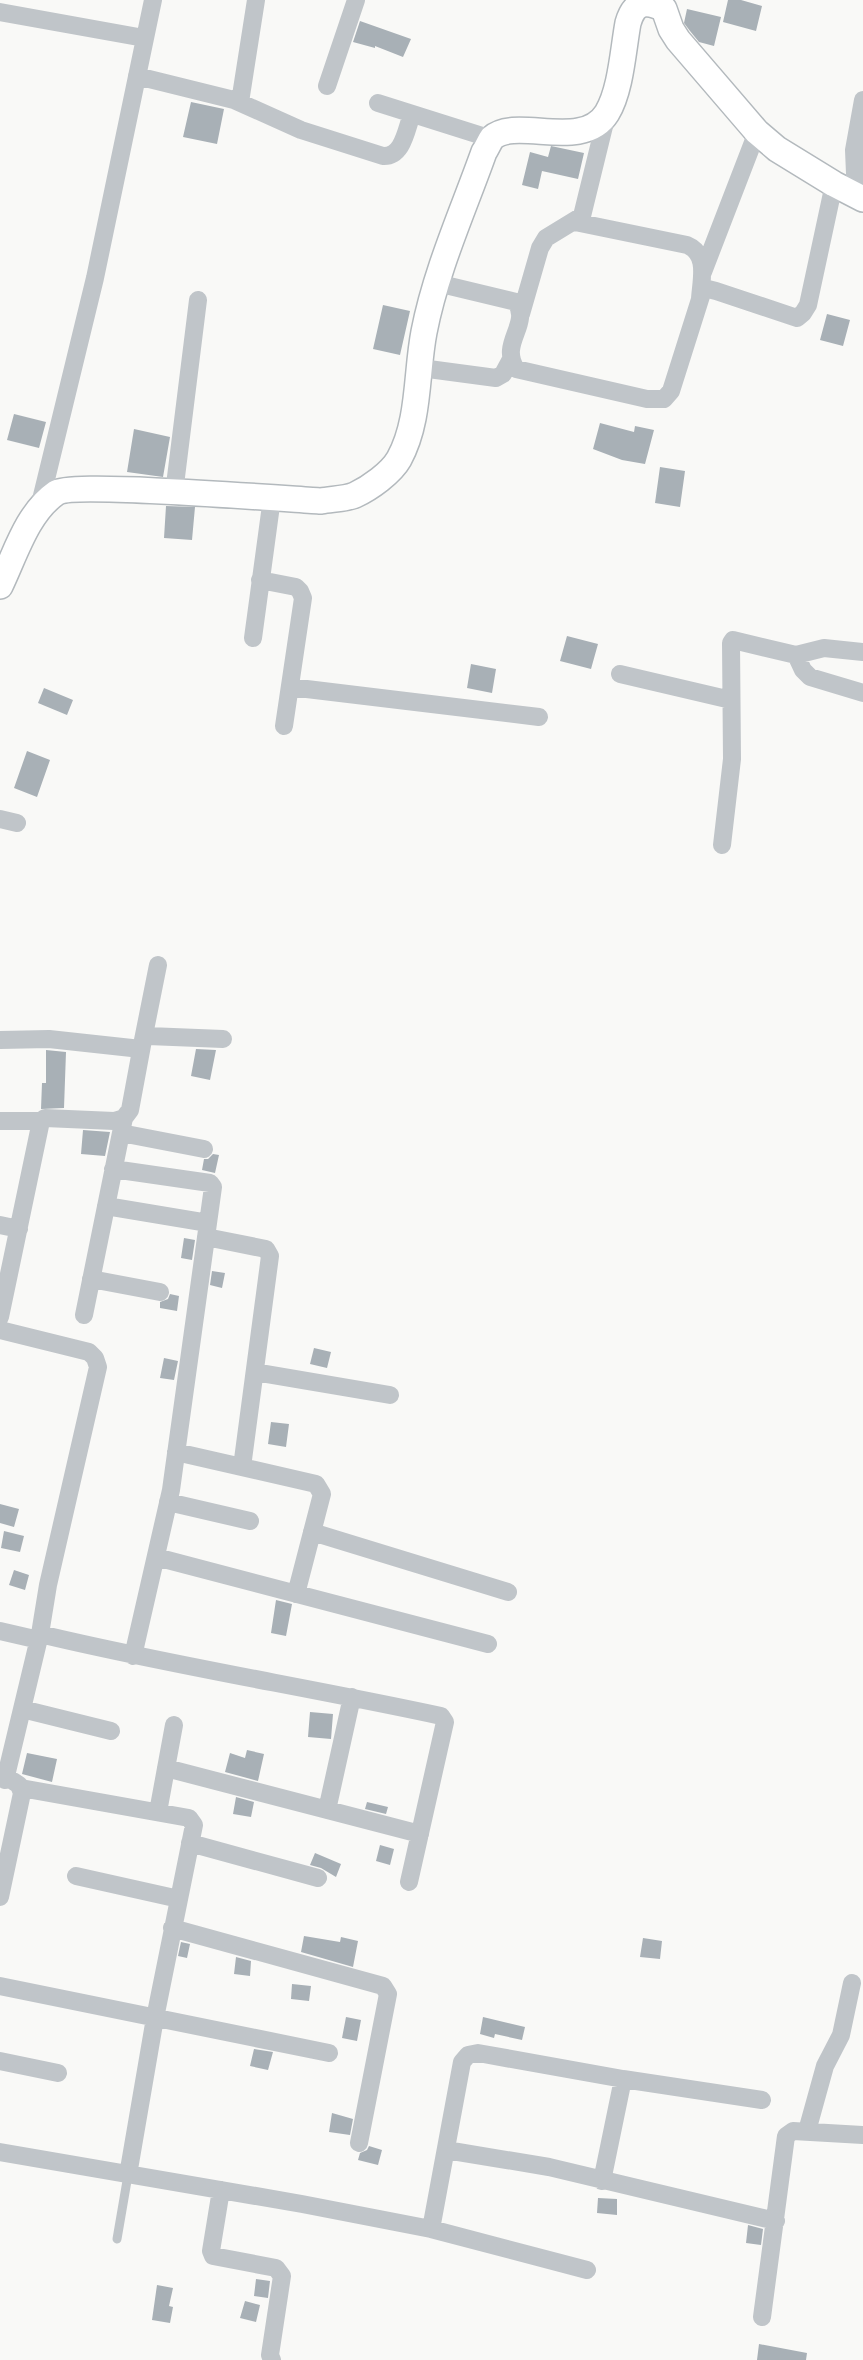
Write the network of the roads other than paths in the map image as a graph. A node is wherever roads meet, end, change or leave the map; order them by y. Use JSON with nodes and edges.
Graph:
{"nodes":[{"id":1,"x":153,"y":0,"type":"edge"},
{"id":2,"x":256,"y":0,"type":"edge"},
{"id":3,"x":356,"y":0,"type":"edge"},
{"id":4,"x":637,"y":3,"type":"edge"},
{"id":5,"x":0,"y":12,"type":"edge"},
{"id":6,"x":144,"y":38,"type":"junction"},
{"id":7,"x":137,"y":76,"type":"junction"},
{"id":8,"x":327,"y":86,"type":"dead end"},
{"id":9,"x":863,"y":100,"type":"edge"},
{"id":10,"x":240,"y":102,"type":"junction"},
{"id":11,"x":378,"y":103,"type":"dead end"},
{"id":12,"x":412,"y":114,"type":"junction"},
{"id":13,"x":607,"y":114,"type":"junction"},
{"id":14,"x":757,"y":132,"type":"junction"},
{"id":15,"x":492,"y":139,"type":"junction"},
{"id":16,"x":834,"y":184,"type":"junction"},
{"id":17,"x":859,"y":198,"type":"edge"},
{"id":18,"x":575,"y":222,"type":"junction"},
{"id":19,"x":702,"y":276,"type":"junction"},
{"id":20,"x":437,"y":282,"type":"junction"},
{"id":21,"x":700,"y":299,"type":"junction"},
{"id":22,"x":198,"y":300,"type":"dead end"},
{"id":23,"x":521,"y":314,"type":"junction"},
{"id":24,"x":510,"y":361,"type":"junction"},
{"id":25,"x":421,"y":368,"type":"junction"},
{"id":26,"x":174,"y":493,"type":"junction"},
{"id":27,"x":272,"y":498,"type":"junction"},
{"id":28,"x":39,"y":508,"type":"junction"},
{"id":29,"x":260,"y":580,"type":"junction"},
{"id":30,"x":0,"y":586,"type":"edge"},
{"id":31,"x":253,"y":638,"type":"dead end"},
{"id":32,"x":863,"y":652,"type":"edge"},
{"id":33,"x":796,"y":655,"type":"junction"},
{"id":34,"x":620,"y":674,"type":"dead end"},
{"id":35,"x":290,"y":687,"type":"junction"},
{"id":36,"x":863,"y":693,"type":"edge"},
{"id":37,"x":731,"y":700,"type":"junction"},
{"id":38,"x":539,"y":717,"type":"dead end"},
{"id":39,"x":284,"y":726,"type":"dead end"},
{"id":40,"x":722,"y":845,"type":"dead end"},
{"id":41,"x":158,"y":965,"type":"dead end"},
{"id":42,"x":223,"y":1039,"type":"dead end"},
{"id":43,"x":0,"y":1040,"type":"edge"},
{"id":44,"x":142,"y":1044,"type":"junction"},
{"id":45,"x":0,"y":1121,"type":"edge"},
{"id":46,"x":41,"y":1121,"type":"junction"},
{"id":47,"x":122,"y":1126,"type":"junction"},
{"id":48,"x":204,"y":1149,"type":"dead end"},
{"id":49,"x":114,"y":1169,"type":"junction"},
{"id":50,"x":106,"y":1206,"type":"junction"},
{"id":51,"x":0,"y":1225,"type":"edge"},
{"id":52,"x":19,"y":1229,"type":"junction"},
{"id":53,"x":207,"y":1230,"type":"junction"},
{"id":54,"x":91,"y":1280,"type":"junction"},
{"id":55,"x":160,"y":1292,"type":"dead end"},
{"id":56,"x":84,"y":1315,"type":"dead end"},
{"id":57,"x":0,"y":1317,"type":"edge"},
{"id":58,"x":0,"y":1330,"type":"edge"},
{"id":59,"x":255,"y":1372,"type":"junction"},
{"id":60,"x":390,"y":1396,"type":"dead end"},
{"id":61,"x":176,"y":1452,"type":"junction"},
{"id":62,"x":242,"y":1467,"type":"junction"},
{"id":63,"x":168,"y":1502,"type":"junction"},
{"id":64,"x":250,"y":1520,"type":"dead end"},
{"id":65,"x":312,"y":1532,"type":"junction"},
{"id":66,"x":156,"y":1557,"type":"junction"},
{"id":67,"x":508,"y":1592,"type":"dead end"},
{"id":68,"x":296,"y":1594,"type":"junction"},
{"id":69,"x":0,"y":1631,"type":"edge"},
{"id":70,"x":39,"y":1637,"type":"junction"},
{"id":71,"x":488,"y":1644,"type":"dead end"},
{"id":72,"x":133,"y":1656,"type":"junction"},
{"id":73,"x":352,"y":1697,"type":"junction"},
{"id":74,"x":22,"y":1710,"type":"junction"},
{"id":75,"x":174,"y":1725,"type":"dead end"},
{"id":76,"x":111,"y":1731,"type":"dead end"},
{"id":77,"x":166,"y":1768,"type":"junction"},
{"id":78,"x":2,"y":1780,"type":"edge"},
{"id":79,"x":20,"y":1788,"type":"junction"},
{"id":80,"x":327,"y":1810,"type":"junction"},
{"id":81,"x":158,"y":1812,"type":"junction"},
{"id":82,"x":420,"y":1834,"type":"junction"},
{"id":83,"x":190,"y":1843,"type":"junction"},
{"id":84,"x":76,"y":1876,"type":"dead end"},
{"id":85,"x":318,"y":1878,"type":"dead end"},
{"id":86,"x":409,"y":1882,"type":"dead end"},
{"id":87,"x":0,"y":1897,"type":"edge"},
{"id":88,"x":179,"y":1899,"type":"junction"},
{"id":89,"x":172,"y":1928,"type":"junction"},
{"id":90,"x":852,"y":1982,"type":"dead end"},
{"id":91,"x":0,"y":1986,"type":"edge"},
{"id":92,"x":155,"y":2018,"type":"junction"},
{"id":93,"x":329,"y":2052,"type":"dead end"},
{"id":94,"x":0,"y":2061,"type":"edge"},
{"id":95,"x":58,"y":2073,"type":"dead end"},
{"id":96,"x":623,"y":2079,"type":"junction"},
{"id":97,"x":762,"y":2100,"type":"dead end"},
{"id":98,"x":806,"y":2131,"type":"junction"},
{"id":99,"x":863,"y":2135,"type":"edge"},
{"id":100,"x":359,"y":2143,"type":"dead end"},
{"id":101,"x":446,"y":2150,"type":"junction"},
{"id":102,"x":0,"y":2152,"type":"edge"},
{"id":103,"x":128,"y":2175,"type":"junction"},
{"id":104,"x":602,"y":2181,"type":"junction"},
{"id":105,"x":221,"y":2190,"type":"junction"},
{"id":106,"x":776,"y":2221,"type":"junction"},
{"id":107,"x":430,"y":2230,"type":"junction"},
{"id":108,"x":117,"y":2239,"type":"dead end"},
{"id":109,"x":587,"y":2270,"type":"dead end"},
{"id":110,"x":762,"y":2317,"type":"dead end"},
{"id":111,"x":272,"y":2360,"type":"edge"}],
"edges":[{"from":1,"to":6,"type":"street"},
{"from":2,"to":10,"type":"street"},
{"from":3,"to":8,"type":"street"},
{"from":4,"to":13,"type":"street"},
{"from":4,"to":14,"type":"street"},
{"from":5,"to":6,"type":"street"},
{"from":6,"to":7,"type":"street"},
{"from":7,"to":10,"type":"street"},
{"from":7,"to":28,"type":"street"},
{"from":9,"to":17,"type":"street"},
{"from":10,"to":12,"type":"street"},
{"from":11,"to":12,"type":"street"},
{"from":12,"to":15,"type":"street"},
{"from":13,"to":15,"type":"street"},
{"from":13,"to":18,"type":"street"},
{"from":14,"to":16,"type":"street"},
{"from":14,"to":19,"type":"street"},
{"from":15,"to":20,"type":"street"},
{"from":16,"to":17,"type":"street"},
{"from":16,"to":21,"type":"street"},
{"from":18,"to":19,"type":"street"},
{"from":18,"to":23,"type":"street"},
{"from":19,"to":21,"type":"street"},
{"from":20,"to":23,"type":"street"},
{"from":20,"to":25,"type":"street"},
{"from":21,"to":24,"type":"street"},
{"from":22,"to":26,"type":"street"},
{"from":23,"to":24,"type":"street"},
{"from":24,"to":25,"type":"street"},
{"from":25,"to":27,"type":"street"},
{"from":26,"to":27,"type":"street"},
{"from":26,"to":28,"type":"street"},
{"from":27,"to":29,"type":"street"},
{"from":28,"to":30,"type":"street"},
{"from":29,"to":31,"type":"street"},
{"from":29,"to":35,"type":"street"},
{"from":32,"to":33,"type":"street"},
{"from":33,"to":36,"type":"street"},
{"from":33,"to":37,"type":"street"},
{"from":34,"to":37,"type":"street"},
{"from":35,"to":38,"type":"street"},
{"from":35,"to":39,"type":"street"},
{"from":37,"to":40,"type":"street"},
{"from":41,"to":44,"type":"street"},
{"from":42,"to":44,"type":"street"},
{"from":43,"to":44,"type":"street"},
{"from":44,"to":47,"type":"street"},
{"from":45,"to":46,"type":"street"},
{"from":46,"to":47,"type":"street"},
{"from":46,"to":52,"type":"street"},
{"from":47,"to":48,"type":"street"},
{"from":47,"to":49,"type":"street"},
{"from":49,"to":50,"type":"street"},
{"from":49,"to":53,"type":"street"},
{"from":50,"to":53,"type":"street"},
{"from":50,"to":54,"type":"street"},
{"from":51,"to":52,"type":"street"},
{"from":52,"to":57,"type":"street"},
{"from":53,"to":59,"type":"street"},
{"from":53,"to":61,"type":"street"},
{"from":54,"to":55,"type":"street"},
{"from":54,"to":56,"type":"street"},
{"from":58,"to":70,"type":"street"},
{"from":59,"to":60,"type":"street"},
{"from":59,"to":62,"type":"street"},
{"from":61,"to":62,"type":"street"},
{"from":61,"to":63,"type":"street"},
{"from":62,"to":65,"type":"street"},
{"from":63,"to":64,"type":"street"},
{"from":63,"to":66,"type":"street"},
{"from":65,"to":67,"type":"street"},
{"from":65,"to":68,"type":"street"},
{"from":66,"to":68,"type":"street"},
{"from":66,"to":72,"type":"street"},
{"from":68,"to":71,"type":"street"},
{"from":69,"to":70,"type":"street"},
{"from":70,"to":72,"type":"street"},
{"from":70,"to":74,"type":"street"},
{"from":72,"to":73,"type":"street"},
{"from":73,"to":80,"type":"street"},
{"from":73,"to":82,"type":"street"},
{"from":74,"to":76,"type":"street"},
{"from":74,"to":78,"type":"street"},
{"from":75,"to":77,"type":"street"},
{"from":77,"to":80,"type":"street"},
{"from":77,"to":81,"type":"street"},
{"from":78,"to":79,"type":"street"},
{"from":79,"to":81,"type":"street"},
{"from":79,"to":87,"type":"street"},
{"from":80,"to":82,"type":"street"},
{"from":81,"to":83,"type":"street"},
{"from":82,"to":86,"type":"street"},
{"from":83,"to":85,"type":"street"},
{"from":83,"to":88,"type":"street"},
{"from":84,"to":88,"type":"street"},
{"from":88,"to":89,"type":"street"},
{"from":89,"to":92,"type":"street"},
{"from":89,"to":100,"type":"street"},
{"from":90,"to":98,"type":"street"},
{"from":91,"to":92,"type":"street"},
{"from":92,"to":93,"type":"street"},
{"from":92,"to":103,"type":"street"},
{"from":94,"to":95,"type":"street"},
{"from":96,"to":97,"type":"street"},
{"from":96,"to":101,"type":"street"},
{"from":96,"to":104,"type":"street"},
{"from":98,"to":99,"type":"street"},
{"from":98,"to":106,"type":"street"},
{"from":101,"to":104,"type":"street"},
{"from":101,"to":107,"type":"street"},
{"from":102,"to":103,"type":"street"},
{"from":103,"to":105,"type":"street"},
{"from":103,"to":108,"type":"lane"},
{"from":104,"to":106,"type":"street"},
{"from":105,"to":107,"type":"street"},
{"from":105,"to":111,"type":"street"},
{"from":106,"to":110,"type":"street"},
{"from":107,"to":109,"type":"street"}]}
